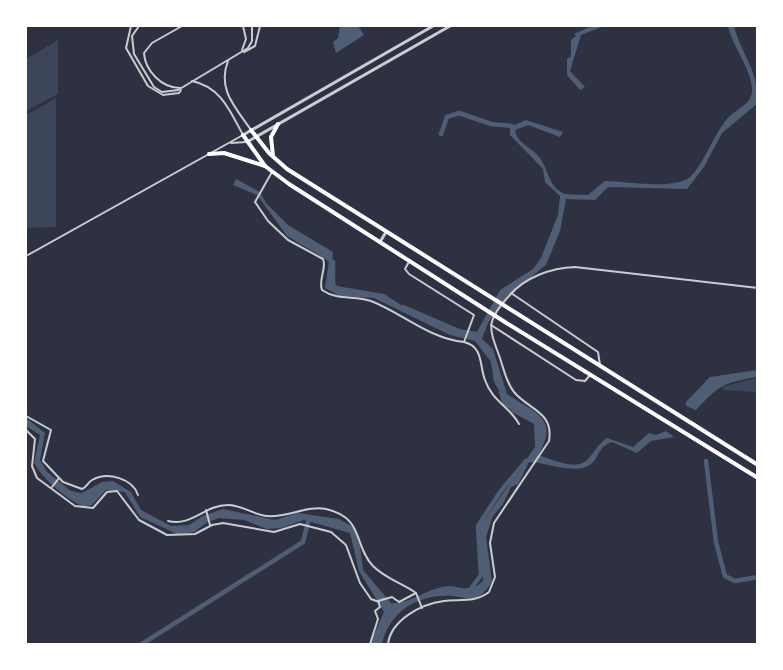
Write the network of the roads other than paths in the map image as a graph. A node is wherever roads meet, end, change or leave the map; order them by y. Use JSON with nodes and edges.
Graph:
{"nodes":[{"id":1,"x":131,"y":26,"type":"edge"},
{"id":2,"x":139,"y":26,"type":"edge"},
{"id":3,"x":182,"y":26,"type":"edge"},
{"id":4,"x":243,"y":26,"type":"edge"},
{"id":5,"x":252,"y":26,"type":"edge"},
{"id":6,"x":260,"y":26,"type":"edge"},
{"id":7,"x":433,"y":26,"type":"edge"},
{"id":8,"x":450,"y":26,"type":"edge"},
{"id":9,"x":241,"y":52,"type":"junction"},
{"id":10,"x":228,"y":61,"type":"junction"},
{"id":11,"x":192,"y":81,"type":"junction"},
{"id":12,"x":183,"y":87,"type":"junction"},
{"id":13,"x":326,"y":89,"type":"junction"},
{"id":14,"x":329,"y":95,"type":"junction"},
{"id":15,"x":278,"y":124,"type":"junction"},
{"id":16,"x":251,"y":130,"type":"junction"},
{"id":17,"x":243,"y":135,"type":"junction"},
{"id":18,"x":256,"y":137,"type":"junction"},
{"id":19,"x":247,"y":142,"type":"junction"},
{"id":20,"x":228,"y":143,"type":"junction"},
{"id":21,"x":209,"y":154,"type":"junction"},
{"id":22,"x":275,"y":159,"type":"junction"},
{"id":23,"x":265,"y":166,"type":"junction"},
{"id":24,"x":272,"y":172,"type":"junction"},
{"id":25,"x":386,"y":232,"type":"junction"},
{"id":26,"x":380,"y":242,"type":"junction"},
{"id":27,"x":26,"y":256,"type":"edge"},
{"id":28,"x":410,"y":260,"type":"junction"},
{"id":29,"x":758,"y":288,"type":"edge"},
{"id":30,"x":511,"y":292,"type":"junction"},
{"id":31,"x":491,"y":325,"type":"junction"},
{"id":32,"x":464,"y":340,"type":"junction"},
{"id":33,"x":600,"y":365,"type":"junction"},
{"id":34,"x":591,"y":374,"type":"junction"},
{"id":35,"x":26,"y":416,"type":"edge"},
{"id":36,"x":519,"y":424,"type":"dead end"},
{"id":37,"x":26,"y":430,"type":"edge"},
{"id":38,"x":758,"y":465,"type":"edge"},
{"id":39,"x":758,"y":478,"type":"edge"},
{"id":40,"x":59,"y":479,"type":"junction"},
{"id":41,"x":53,"y":486,"type":"junction"},
{"id":42,"x":138,"y":495,"type":"dead end"},
{"id":43,"x":207,"y":512,"type":"junction"},
{"id":44,"x":168,"y":521,"type":"dead end"},
{"id":45,"x":209,"y":524,"type":"junction"},
{"id":46,"x":417,"y":594,"type":"junction"},
{"id":47,"x":379,"y":602,"type":"junction"},
{"id":48,"x":422,"y":608,"type":"junction"},
{"id":49,"x":370,"y":645,"type":"edge"},
{"id":50,"x":388,"y":645,"type":"edge"}],
"edges":[{"from":1,"to":12,"type":"street"},
{"from":2,"to":12,"type":"street"},
{"from":3,"to":12,"type":"street"},
{"from":4,"to":9,"type":"street"},
{"from":5,"to":9,"type":"street"},
{"from":6,"to":9,"type":"street"},
{"from":7,"to":13,"type":"street"},
{"from":8,"to":14,"type":"street"},
{"from":9,"to":10,"type":"street"},
{"from":10,"to":11,"type":"street"},
{"from":10,"to":16,"type":"street"},
{"from":11,"to":12,"type":"street"},
{"from":11,"to":17,"type":"street"},
{"from":13,"to":14,"type":"street"},
{"from":13,"to":16,"type":"street"},
{"from":14,"to":15,"type":"street"},
{"from":15,"to":18,"type":"street"},
{"from":15,"to":22,"type":"main road"},
{"from":16,"to":17,"type":"street"},
{"from":16,"to":18,"type":"main road"},
{"from":17,"to":19,"type":"main road"},
{"from":17,"to":20,"type":"street"},
{"from":18,"to":19,"type":"street"},
{"from":18,"to":22,"type":"main road"},
{"from":19,"to":20,"type":"street"},
{"from":19,"to":23,"type":"main road"},
{"from":20,"to":21,"type":"street"},
{"from":21,"to":23,"type":"main road"},
{"from":21,"to":27,"type":"street"},
{"from":22,"to":25,"type":"main road"},
{"from":23,"to":24,"type":"main road"},
{"from":24,"to":26,"type":"main road"},
{"from":24,"to":32,"type":"street"},
{"from":25,"to":26,"type":"street"},
{"from":25,"to":33,"type":"main road"},
{"from":26,"to":28,"type":"main road"},
{"from":28,"to":32,"type":"street"},
{"from":28,"to":34,"type":"main road"},
{"from":29,"to":30,"type":"street"},
{"from":30,"to":31,"type":"street"},
{"from":30,"to":33,"type":"street"},
{"from":31,"to":34,"type":"street"},
{"from":31,"to":48,"type":"street"},
{"from":32,"to":36,"type":"street"},
{"from":33,"to":38,"type":"main road"},
{"from":34,"to":39,"type":"main road"},
{"from":35,"to":40,"type":"street"},
{"from":37,"to":41,"type":"street"},
{"from":40,"to":41,"type":"street"},
{"from":40,"to":42,"type":"street"},
{"from":41,"to":45,"type":"street"},
{"from":43,"to":44,"type":"street"},
{"from":43,"to":45,"type":"street"},
{"from":43,"to":46,"type":"street"},
{"from":45,"to":47,"type":"street"},
{"from":46,"to":47,"type":"street"},
{"from":46,"to":48,"type":"street"},
{"from":47,"to":49,"type":"street"},
{"from":48,"to":50,"type":"street"}]}
